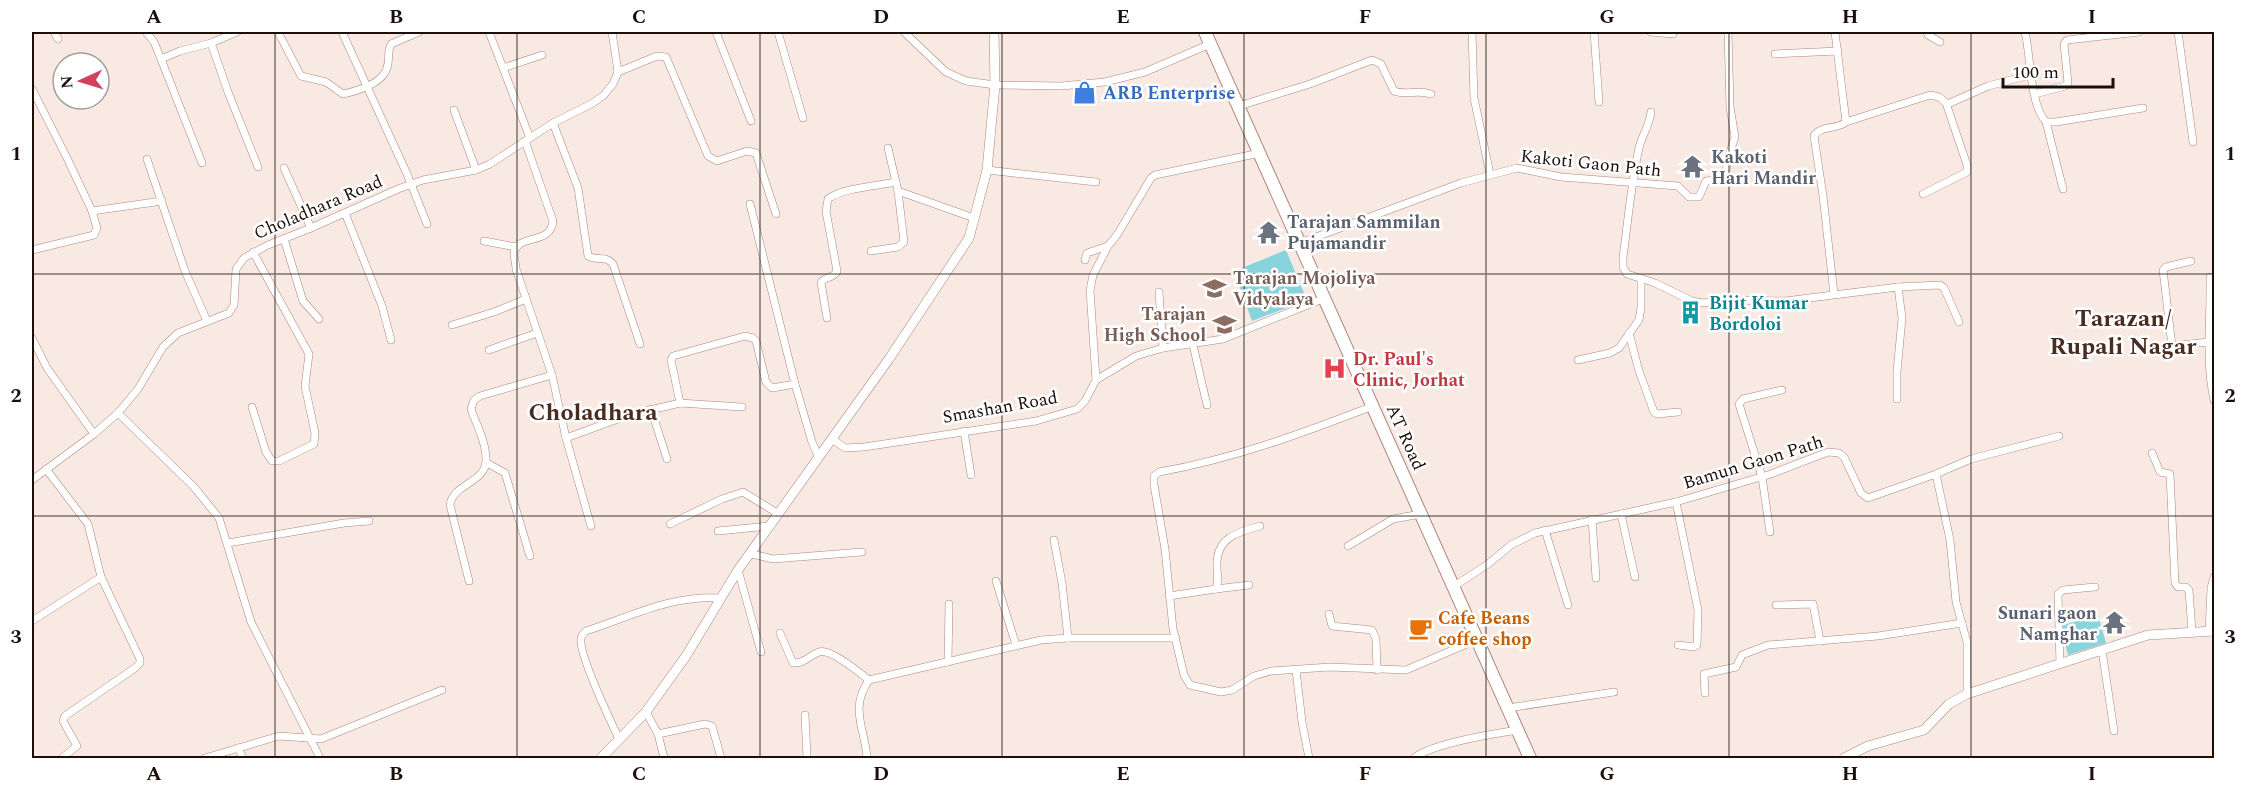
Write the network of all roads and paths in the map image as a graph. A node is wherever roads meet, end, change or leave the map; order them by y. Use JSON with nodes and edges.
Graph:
{"nodes":[{"id":1,"x":54,"y":32,"type":"edge"},
{"id":2,"x":146,"y":32,"type":"edge"},
{"id":3,"x":237,"y":32,"type":"edge"},
{"id":4,"x":278,"y":32,"type":"edge"},
{"id":5,"x":342,"y":32,"type":"edge"},
{"id":6,"x":419,"y":32,"type":"edge"},
{"id":7,"x":489,"y":32,"type":"edge"},
{"id":8,"x":612,"y":32,"type":"edge"},
{"id":9,"x":716,"y":32,"type":"edge"},
{"id":10,"x":778,"y":32,"type":"edge"},
{"id":11,"x":904,"y":32,"type":"edge"},
{"id":12,"x":994,"y":32,"type":"edge"},
{"id":13,"x":1205,"y":32,"type":"edge"},
{"id":14,"x":1473,"y":32,"type":"edge"},
{"id":15,"x":1594,"y":32,"type":"edge"},
{"id":16,"x":1651,"y":32,"type":"edge"},
{"id":17,"x":1728,"y":32,"type":"edge"},
{"id":18,"x":1835,"y":32,"type":"edge"},
{"id":19,"x":1927,"y":32,"type":"edge"},
{"id":20,"x":2025,"y":32,"type":"edge"},
{"id":21,"x":2139,"y":32,"type":"edge"},
{"id":22,"x":2178,"y":32,"type":"edge"},
{"id":23,"x":1673,"y":34,"type":"dead end"},
{"id":24,"x":58,"y":39,"type":"dead end"},
{"id":25,"x":1940,"y":42,"type":"dead end"},
{"id":26,"x":211,"y":43,"type":"junction"},
{"id":27,"x":1210,"y":44,"type":"junction"},
{"id":28,"x":1838,"y":51,"type":"junction"},
{"id":29,"x":1775,"y":54,"type":"dead end"},
{"id":30,"x":542,"y":55,"type":"dead end"},
{"id":31,"x":161,"y":59,"type":"junction"},
{"id":32,"x":503,"y":68,"type":"junction"},
{"id":33,"x":618,"y":72,"type":"junction"},
{"id":34,"x":2030,"y":75,"type":"junction"},
{"id":35,"x":995,"y":85,"type":"junction"},
{"id":36,"x":367,"y":86,"type":"junction"},
{"id":37,"x":32,"y":89,"type":"edge"},
{"id":38,"x":1431,"y":94,"type":"dead end"},
{"id":39,"x":2036,"y":94,"type":"junction"},
{"id":40,"x":1599,"y":102,"type":"dead end"},
{"id":41,"x":1946,"y":103,"type":"junction"},
{"id":42,"x":1239,"y":106,"type":"junction"},
{"id":43,"x":2143,"y":108,"type":"dead end"},
{"id":44,"x":454,"y":110,"type":"dead end"},
{"id":45,"x":1651,"y":112,"type":"dead end"},
{"id":46,"x":803,"y":118,"type":"dead end"},
{"id":47,"x":751,"y":121,"type":"dead end"},
{"id":48,"x":1846,"y":122,"type":"junction"},
{"id":49,"x":2046,"y":122,"type":"junction"},
{"id":50,"x":553,"y":123,"type":"junction"},
{"id":51,"x":527,"y":140,"type":"junction"},
{"id":52,"x":2193,"y":142,"type":"dead end"},
{"id":53,"x":888,"y":148,"type":"dead end"},
{"id":54,"x":1260,"y":153,"type":"junction"},
{"id":55,"x":147,"y":159,"type":"dead end"},
{"id":56,"x":202,"y":163,"type":"dead end"},
{"id":57,"x":258,"y":168,"type":"dead end"},
{"id":58,"x":284,"y":168,"type":"dead end"},
{"id":59,"x":476,"y":170,"type":"junction"},
{"id":60,"x":987,"y":170,"type":"junction"},
{"id":61,"x":1490,"y":174,"type":"junction"},
{"id":62,"x":896,"y":182,"type":"junction"},
{"id":63,"x":1096,"y":182,"type":"dead end"},
{"id":64,"x":1634,"y":183,"type":"junction"},
{"id":65,"x":411,"y":184,"type":"junction"},
{"id":66,"x":2063,"y":189,"type":"dead end"},
{"id":67,"x":898,"y":191,"type":"junction"},
{"id":68,"x":1923,"y":194,"type":"dead end"},
{"id":69,"x":162,"y":201,"type":"junction"},
{"id":70,"x":750,"y":204,"type":"dead end"},
{"id":71,"x":92,"y":212,"type":"junction"},
{"id":72,"x":345,"y":213,"type":"junction"},
{"id":73,"x":776,"y":214,"type":"dead end"},
{"id":74,"x":974,"y":218,"type":"junction"},
{"id":75,"x":427,"y":224,"type":"dead end"},
{"id":76,"x":311,"y":228,"type":"junction"},
{"id":77,"x":284,"y":239,"type":"junction"},
{"id":78,"x":484,"y":241,"type":"dead end"},
{"id":79,"x":1300,"y":243,"type":"junction"},
{"id":80,"x":1108,"y":246,"type":"junction"},
{"id":81,"x":516,"y":247,"type":"junction"},
{"id":82,"x":32,"y":250,"type":"edge"},
{"id":83,"x":871,"y":251,"type":"dead end"},
{"id":84,"x":253,"y":252,"type":"junction"},
{"id":85,"x":1085,"y":260,"type":"dead end"},
{"id":86,"x":2191,"y":261,"type":"dead end"},
{"id":87,"x":2210,"y":277,"type":"dead end"},
{"id":88,"x":1641,"y":279,"type":"junction"},
{"id":89,"x":1898,"y":287,"type":"junction"},
{"id":90,"x":1159,"y":292,"type":"dead end"},
{"id":91,"x":1834,"y":294,"type":"junction"},
{"id":92,"x":1325,"y":298,"type":"junction"},
{"id":93,"x":526,"y":299,"type":"junction"},
{"id":94,"x":2213,"y":317,"type":"edge"},
{"id":95,"x":827,"y":318,"type":"dead end"},
{"id":96,"x":319,"y":320,"type":"dead end"},
{"id":97,"x":207,"y":321,"type":"junction"},
{"id":98,"x":1959,"y":322,"type":"dead end"},
{"id":99,"x":452,"y":325,"type":"dead end"},
{"id":100,"x":537,"y":333,"type":"junction"},
{"id":101,"x":1629,"y":333,"type":"junction"},
{"id":102,"x":32,"y":338,"type":"edge"},
{"id":103,"x":391,"y":340,"type":"dead end"},
{"id":104,"x":2209,"y":342,"type":"junction"},
{"id":105,"x":640,"y":344,"type":"dead end"},
{"id":106,"x":1193,"y":345,"type":"junction"},
{"id":107,"x":1163,"y":348,"type":"junction"},
{"id":108,"x":489,"y":350,"type":"dead end"},
{"id":109,"x":1578,"y":360,"type":"dead end"},
{"id":110,"x":552,"y":375,"type":"junction"},
{"id":111,"x":1096,"y":380,"type":"junction"},
{"id":112,"x":795,"y":384,"type":"junction"},
{"id":113,"x":1782,"y":390,"type":"dead end"},
{"id":114,"x":1897,"y":399,"type":"dead end"},
{"id":115,"x":2214,"y":400,"type":"edge"},
{"id":116,"x":680,"y":403,"type":"junction"},
{"id":117,"x":1207,"y":405,"type":"dead end"},
{"id":118,"x":1373,"y":406,"type":"junction"},
{"id":119,"x":252,"y":407,"type":"dead end"},
{"id":120,"x":742,"y":407,"type":"dead end"},
{"id":121,"x":651,"y":409,"type":"junction"},
{"id":122,"x":1678,"y":412,"type":"dead end"},
{"id":123,"x":118,"y":413,"type":"junction"},
{"id":124,"x":964,"y":431,"type":"junction"},
{"id":125,"x":94,"y":434,"type":"junction"},
{"id":126,"x":2059,"y":436,"type":"dead end"},
{"id":127,"x":567,"y":438,"type":"junction"},
{"id":128,"x":832,"y":439,"type":"junction"},
{"id":129,"x":2152,"y":453,"type":"dead end"},
{"id":130,"x":819,"y":458,"type":"junction"},
{"id":131,"x":667,"y":459,"type":"dead end"},
{"id":132,"x":487,"y":463,"type":"junction"},
{"id":133,"x":46,"y":469,"type":"junction"},
{"id":134,"x":1936,"y":474,"type":"junction"},
{"id":135,"x":971,"y":475,"type":"dead end"},
{"id":136,"x":1761,"y":477,"type":"junction"},
{"id":137,"x":32,"y":478,"type":"edge"},
{"id":138,"x":1676,"y":502,"type":"junction"},
{"id":139,"x":777,"y":513,"type":"junction"},
{"id":140,"x":1421,"y":514,"type":"junction"},
{"id":141,"x":1621,"y":514,"type":"junction"},
{"id":142,"x":1592,"y":519,"type":"junction"},
{"id":143,"x":369,"y":521,"type":"dead end"},
{"id":144,"x":670,"y":524,"type":"dead end"},
{"id":145,"x":591,"y":526,"type":"dead end"},
{"id":146,"x":770,"y":526,"type":"junction"},
{"id":147,"x":1260,"y":526,"type":"dead end"},
{"id":148,"x":1545,"y":530,"type":"junction"},
{"id":149,"x":718,"y":531,"type":"dead end"},
{"id":150,"x":1770,"y":532,"type":"dead end"},
{"id":151,"x":1054,"y":540,"type":"dead end"},
{"id":152,"x":228,"y":543,"type":"junction"},
{"id":153,"x":1348,"y":546,"type":"dead end"},
{"id":154,"x":862,"y":552,"type":"dead end"},
{"id":155,"x":752,"y":554,"type":"junction"},
{"id":156,"x":530,"y":556,"type":"dead end"},
{"id":157,"x":738,"y":570,"type":"junction"},
{"id":158,"x":101,"y":577,"type":"junction"},
{"id":159,"x":1635,"y":577,"type":"dead end"},
{"id":160,"x":2214,"y":577,"type":"edge"},
{"id":161,"x":1596,"y":578,"type":"dead end"},
{"id":162,"x":469,"y":581,"type":"dead end"},
{"id":163,"x":996,"y":581,"type":"dead end"},
{"id":164,"x":1249,"y":585,"type":"dead end"},
{"id":165,"x":1453,"y":586,"type":"junction"},
{"id":166,"x":2095,"y":586,"type":"dead end"},
{"id":167,"x":1216,"y":589,"type":"junction"},
{"id":168,"x":1169,"y":596,"type":"junction"},
{"id":169,"x":720,"y":598,"type":"junction"},
{"id":170,"x":949,"y":604,"type":"dead end"},
{"id":171,"x":1776,"y":605,"type":"dead end"},
{"id":172,"x":1568,"y":606,"type":"dead end"},
{"id":173,"x":1329,"y":614,"type":"dead end"},
{"id":174,"x":32,"y":621,"type":"edge"},
{"id":175,"x":1962,"y":623,"type":"junction"},
{"id":176,"x":2192,"y":632,"type":"junction"},
{"id":177,"x":2212,"y":632,"type":"edge"},
{"id":178,"x":780,"y":633,"type":"dead end"},
{"id":179,"x":1068,"y":638,"type":"junction"},
{"id":180,"x":1176,"y":638,"type":"junction"},
{"id":181,"x":1476,"y":640,"type":"junction"},
{"id":182,"x":1820,"y":641,"type":"junction"},
{"id":183,"x":1016,"y":645,"type":"junction"},
{"id":184,"x":1677,"y":645,"type":"dead end"},
{"id":185,"x":2102,"y":650,"type":"junction"},
{"id":186,"x":761,"y":652,"type":"dead end"},
{"id":187,"x":948,"y":662,"type":"junction"},
{"id":188,"x":2060,"y":664,"type":"junction"},
{"id":189,"x":1296,"y":670,"type":"junction"},
{"id":190,"x":1377,"y":670,"type":"junction"},
{"id":191,"x":869,"y":680,"type":"junction"},
{"id":192,"x":442,"y":690,"type":"dead end"},
{"id":193,"x":1614,"y":692,"type":"dead end"},
{"id":194,"x":1705,"y":693,"type":"dead end"},
{"id":195,"x":1967,"y":694,"type":"junction"},
{"id":196,"x":1508,"y":708,"type":"junction"},
{"id":197,"x":646,"y":712,"type":"junction"},
{"id":198,"x":806,"y":715,"type":"dead end"},
{"id":199,"x":1518,"y":730,"type":"junction"},
{"id":200,"x":2114,"y":731,"type":"dead end"},
{"id":201,"x":658,"y":734,"type":"junction"},
{"id":202,"x":309,"y":739,"type":"junction"},
{"id":203,"x":619,"y":740,"type":"junction"},
{"id":204,"x":238,"y":748,"type":"junction"},
{"id":205,"x":62,"y":759,"type":"edge"},
{"id":206,"x":205,"y":759,"type":"edge"},
{"id":207,"x":243,"y":759,"type":"edge"},
{"id":208,"x":320,"y":759,"type":"edge"},
{"id":209,"x":601,"y":759,"type":"edge"},
{"id":210,"x":664,"y":759,"type":"edge"},
{"id":211,"x":721,"y":759,"type":"edge"},
{"id":212,"x":807,"y":759,"type":"edge"},
{"id":213,"x":867,"y":759,"type":"edge"},
{"id":214,"x":1309,"y":759,"type":"edge"},
{"id":215,"x":1414,"y":759,"type":"edge"},
{"id":216,"x":1530,"y":759,"type":"edge"},
{"id":217,"x":1844,"y":759,"type":"edge"}],
"edges":[{"from":1,"to":24,"type":"street"},
{"from":2,"to":31,"type":"street"},
{"from":3,"to":26,"type":"street"},
{"from":4,"to":36,"type":"street"},
{"from":5,"to":36,"type":"street"},
{"from":6,"to":36,"type":"street"},
{"from":7,"to":32,"type":"street"},
{"from":8,"to":33,"type":"street"},
{"from":9,"to":47,"type":"street"},
{"from":10,"to":46,"type":"street"},
{"from":11,"to":35,"type":"street"},
{"from":12,"to":35,"type":"street"},
{"from":13,"to":27,"type":"highway","name":"AT Road"},
{"from":14,"to":61,"type":"street"},
{"from":15,"to":40,"type":"street"},
{"from":16,"to":23,"type":"street"},
{"from":17,"to":64,"type":"street","name":"Kakoti Gaon Path"},
{"from":18,"to":28,"type":"street"},
{"from":19,"to":25,"type":"street"},
{"from":20,"to":34,"type":"street"},
{"from":21,"to":39,"type":"street"},
{"from":22,"to":52,"type":"street"},
{"from":26,"to":31,"type":"street"},
{"from":26,"to":57,"type":"street"},
{"from":27,"to":35,"type":"street"},
{"from":27,"to":42,"type":"highway","name":"AT Road"},
{"from":28,"to":29,"type":"street"},
{"from":28,"to":48,"type":"street"},
{"from":30,"to":32,"type":"street"},
{"from":31,"to":56,"type":"street"},
{"from":32,"to":51,"type":"street"},
{"from":33,"to":50,"type":"street","name":"Choladhara Road"},
{"from":33,"to":73,"type":"street"},
{"from":34,"to":39,"type":"street"},
{"from":34,"to":41,"type":"street"},
{"from":35,"to":60,"type":"street"},
{"from":36,"to":65,"type":"street"},
{"from":37,"to":71,"type":"street"},
{"from":38,"to":42,"type":"street"},
{"from":39,"to":49,"type":"street"},
{"from":41,"to":48,"type":"street"},
{"from":41,"to":68,"type":"street"},
{"from":42,"to":54,"type":"highway","name":"AT Road"},
{"from":43,"to":49,"type":"street"},
{"from":44,"to":59,"type":"street"},
{"from":45,"to":64,"type":"street"},
{"from":48,"to":91,"type":"street"},
{"from":49,"to":66,"type":"street"},
{"from":50,"to":51,"type":"street","name":"Choladhara Road"},
{"from":50,"to":105,"type":"street"},
{"from":51,"to":59,"type":"street","name":"Choladhara Road"},
{"from":51,"to":81,"type":"street"},
{"from":53,"to":62,"type":"street"},
{"from":54,"to":79,"type":"highway","name":"AT Road"},
{"from":54,"to":80,"type":"street"},
{"from":55,"to":69,"type":"street"},
{"from":58,"to":76,"type":"street"},
{"from":59,"to":65,"type":"street","name":"Choladhara Road"},
{"from":60,"to":63,"type":"street"},
{"from":60,"to":74,"type":"street"},
{"from":61,"to":64,"type":"street","name":"Kakoti Gaon Path"},
{"from":61,"to":79,"type":"street","name":"Kakoti Gaon Path"},
{"from":62,"to":67,"type":"street"},
{"from":62,"to":95,"type":"street"},
{"from":64,"to":88,"type":"street"},
{"from":65,"to":72,"type":"street","name":"Choladhara Road"},
{"from":65,"to":75,"type":"street"},
{"from":67,"to":74,"type":"street"},
{"from":67,"to":83,"type":"street"},
{"from":69,"to":71,"type":"street"},
{"from":69,"to":97,"type":"street"},
{"from":70,"to":112,"type":"street"},
{"from":71,"to":82,"type":"street"},
{"from":72,"to":76,"type":"street","name":"Choladhara Road"},
{"from":72,"to":103,"type":"street"},
{"from":74,"to":128,"type":"street"},
{"from":76,"to":77,"type":"street","name":"Choladhara Road"},
{"from":77,"to":84,"type":"street","name":"Choladhara Road"},
{"from":77,"to":96,"type":"street"},
{"from":78,"to":81,"type":"street"},
{"from":79,"to":92,"type":"highway","name":"AT Road"},
{"from":80,"to":85,"type":"street"},
{"from":80,"to":111,"type":"street"},
{"from":81,"to":93,"type":"street"},
{"from":84,"to":97,"type":"street","name":"Choladhara Road"},
{"from":84,"to":119,"type":"street"},
{"from":86,"to":104,"type":"street"},
{"from":87,"to":94,"type":"street"},
{"from":88,"to":91,"type":"street"},
{"from":88,"to":101,"type":"street"},
{"from":89,"to":91,"type":"street"},
{"from":89,"to":98,"type":"street"},
{"from":89,"to":114,"type":"street"},
{"from":90,"to":107,"type":"street"},
{"from":92,"to":106,"type":"street","name":"Smashan Road"},
{"from":92,"to":118,"type":"highway","name":"AT Road"},
{"from":93,"to":99,"type":"street"},
{"from":93,"to":100,"type":"street"},
{"from":94,"to":104,"type":"street"},
{"from":97,"to":123,"type":"street","name":"Choladhara Road"},
{"from":100,"to":108,"type":"street"},
{"from":100,"to":110,"type":"street"},
{"from":101,"to":109,"type":"street"},
{"from":101,"to":122,"type":"street"},
{"from":102,"to":125,"type":"street"},
{"from":104,"to":115,"type":"street"},
{"from":106,"to":107,"type":"street","name":"Smashan Road"},
{"from":106,"to":117,"type":"street"},
{"from":107,"to":111,"type":"street","name":"Smashan Road"},
{"from":110,"to":127,"type":"street"},
{"from":110,"to":132,"type":"street"},
{"from":111,"to":124,"type":"street","name":"Smashan Road"},
{"from":112,"to":116,"type":"street"},
{"from":112,"to":130,"type":"street"},
{"from":113,"to":136,"type":"street"},
{"from":116,"to":120,"type":"street"},
{"from":116,"to":121,"type":"street"},
{"from":118,"to":140,"type":"highway","name":"AT Road"},
{"from":118,"to":168,"type":"street"},
{"from":121,"to":127,"type":"street"},
{"from":121,"to":131,"type":"street"},
{"from":123,"to":125,"type":"street","name":"Choladhara Road"},
{"from":123,"to":152,"type":"street"},
{"from":124,"to":128,"type":"street","name":"Smashan Road"},
{"from":124,"to":135,"type":"street"},
{"from":125,"to":133,"type":"street","name":"Choladhara Road"},
{"from":126,"to":134,"type":"street"},
{"from":127,"to":145,"type":"street"},
{"from":128,"to":130,"type":"street"},
{"from":129,"to":176,"type":"street"},
{"from":130,"to":139,"type":"street"},
{"from":132,"to":156,"type":"street"},
{"from":132,"to":162,"type":"street"},
{"from":133,"to":137,"type":"street","name":"Choladhara Road"},
{"from":133,"to":158,"type":"street"},
{"from":134,"to":136,"type":"street","name":"Bamun Gaon Path"},
{"from":134,"to":175,"type":"street"},
{"from":136,"to":138,"type":"street","name":"Bamun Gaon Path"},
{"from":136,"to":150,"type":"street"},
{"from":138,"to":141,"type":"street","name":"Bamun Gaon Path"},
{"from":138,"to":184,"type":"street"},
{"from":139,"to":144,"type":"street"},
{"from":139,"to":146,"type":"street"},
{"from":140,"to":153,"type":"street"},
{"from":140,"to":165,"type":"highway","name":"AT Road"},
{"from":141,"to":142,"type":"street","name":"Bamun Gaon Path"},
{"from":141,"to":159,"type":"street"},
{"from":142,"to":148,"type":"street","name":"Bamun Gaon Path"},
{"from":142,"to":161,"type":"street"},
{"from":143,"to":152,"type":"street"},
{"from":146,"to":149,"type":"street"},
{"from":146,"to":155,"type":"street"},
{"from":147,"to":167,"type":"street"},
{"from":148,"to":165,"type":"street","name":"Bamun Gaon Path"},
{"from":148,"to":172,"type":"street"},
{"from":151,"to":179,"type":"street"},
{"from":152,"to":202,"type":"street"},
{"from":154,"to":155,"type":"street"},
{"from":155,"to":157,"type":"street"},
{"from":157,"to":169,"type":"street"},
{"from":157,"to":186,"type":"street"},
{"from":158,"to":174,"type":"street"},
{"from":158,"to":205,"type":"street"},
{"from":160,"to":177,"type":"street"},
{"from":163,"to":183,"type":"street"},
{"from":164,"to":167,"type":"street"},
{"from":165,"to":181,"type":"highway","name":"AT Road"},
{"from":166,"to":188,"type":"street"},
{"from":167,"to":168,"type":"street"},
{"from":168,"to":180,"type":"street"},
{"from":169,"to":197,"type":"street"},
{"from":169,"to":203,"type":"street"},
{"from":170,"to":187,"type":"street"},
{"from":171,"to":182,"type":"street"},
{"from":173,"to":190,"type":"street"},
{"from":175,"to":182,"type":"street"},
{"from":175,"to":195,"type":"street"},
{"from":176,"to":177,"type":"street"},
{"from":176,"to":185,"type":"street"},
{"from":178,"to":191,"type":"street"},
{"from":179,"to":180,"type":"street"},
{"from":179,"to":183,"type":"street"},
{"from":180,"to":189,"type":"street"},
{"from":181,"to":190,"type":"street"},
{"from":181,"to":196,"type":"highway","name":"AT Road"},
{"from":182,"to":194,"type":"street"},
{"from":183,"to":187,"type":"street"},
{"from":185,"to":188,"type":"street"},
{"from":185,"to":200,"type":"street"},
{"from":187,"to":191,"type":"street"},
{"from":188,"to":195,"type":"street"},
{"from":189,"to":190,"type":"street"},
{"from":189,"to":214,"type":"street"},
{"from":191,"to":213,"type":"street"},
{"from":192,"to":202,"type":"street"},
{"from":193,"to":196,"type":"street"},
{"from":195,"to":217,"type":"street"},
{"from":196,"to":199,"type":"highway","name":"AT Road"},
{"from":197,"to":201,"type":"street"},
{"from":197,"to":203,"type":"street"},
{"from":198,"to":212,"type":"street"},
{"from":199,"to":215,"type":"street"},
{"from":199,"to":216,"type":"highway","name":"AT Road"},
{"from":201,"to":210,"type":"street"},
{"from":201,"to":211,"type":"street"},
{"from":202,"to":204,"type":"street"},
{"from":202,"to":208,"type":"street"},
{"from":203,"to":209,"type":"street"},
{"from":204,"to":206,"type":"street"},
{"from":204,"to":207,"type":"street"}]}
